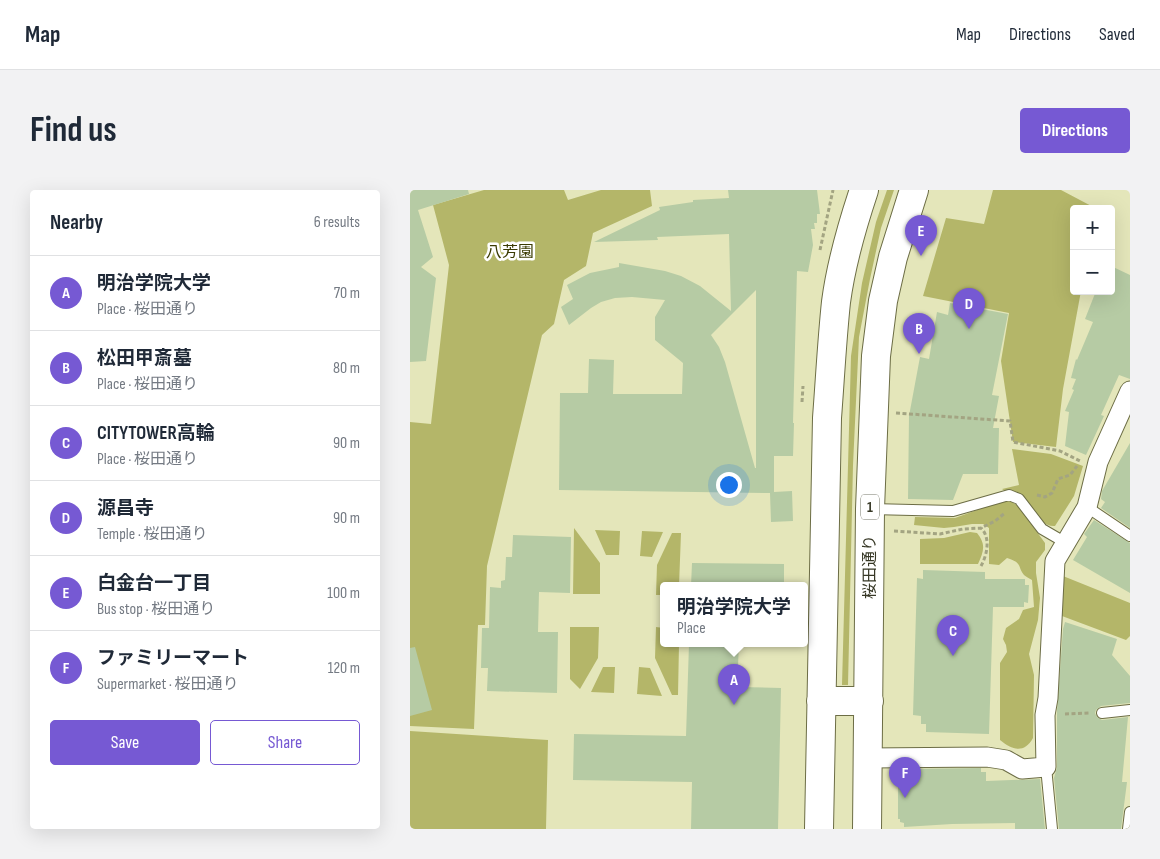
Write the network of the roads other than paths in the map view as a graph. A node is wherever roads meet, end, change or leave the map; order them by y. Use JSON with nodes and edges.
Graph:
{"nodes":[{"id":1,"x":864,"y":190,"type":"edge"},
{"id":2,"x":914,"y":190,"type":"edge"},
{"id":3,"x":1130,"y":391,"type":"edge"},
{"id":4,"x":1087,"y":507,"type":"junction"},
{"id":5,"x":870,"y":509,"type":"junction"},
{"id":6,"x":1130,"y":536,"type":"edge"},
{"id":7,"x":1066,"y":543,"type":"junction"},
{"id":8,"x":821,"y":701,"type":"junction"},
{"id":9,"x":869,"y":701,"type":"junction"},
{"id":10,"x":1130,"y":710,"type":"edge"},
{"id":11,"x":1102,"y":713,"type":"road end"},
{"id":12,"x":868,"y":758,"type":"junction"},
{"id":13,"x":1046,"y":767,"type":"junction"},
{"id":14,"x":1130,"y":812,"type":"edge"},
{"id":15,"x":819,"y":829,"type":"edge"},
{"id":16,"x":867,"y":829,"type":"edge"},
{"id":17,"x":1052,"y":829,"type":"edge"},
{"id":18,"x":1128,"y":829,"type":"edge"}],
"edges":[{"from":1,"to":8,"type":"highway"},
{"from":2,"to":5,"type":"highway","name":"桜田通り","number":"1"},
{"from":3,"to":4,"type":"street"},
{"from":4,"to":6,"type":"lane"},
{"from":4,"to":7,"type":"street"},
{"from":5,"to":7,"type":"lane"},
{"from":5,"to":9,"type":"highway","name":"桜田通り","number":"1"},
{"from":7,"to":13,"type":"street"},
{"from":8,"to":9,"type":"highway"},
{"from":8,"to":15,"type":"highway"},
{"from":9,"to":12,"type":"highway","name":"桜田通り","number":"1"},
{"from":10,"to":11,"type":"lane"},
{"from":12,"to":13,"type":"street"},
{"from":12,"to":16,"type":"highway","name":"桜田通り","number":"1"},
{"from":13,"to":17,"type":"lane"},
{"from":14,"to":18,"type":"lane"}]}
